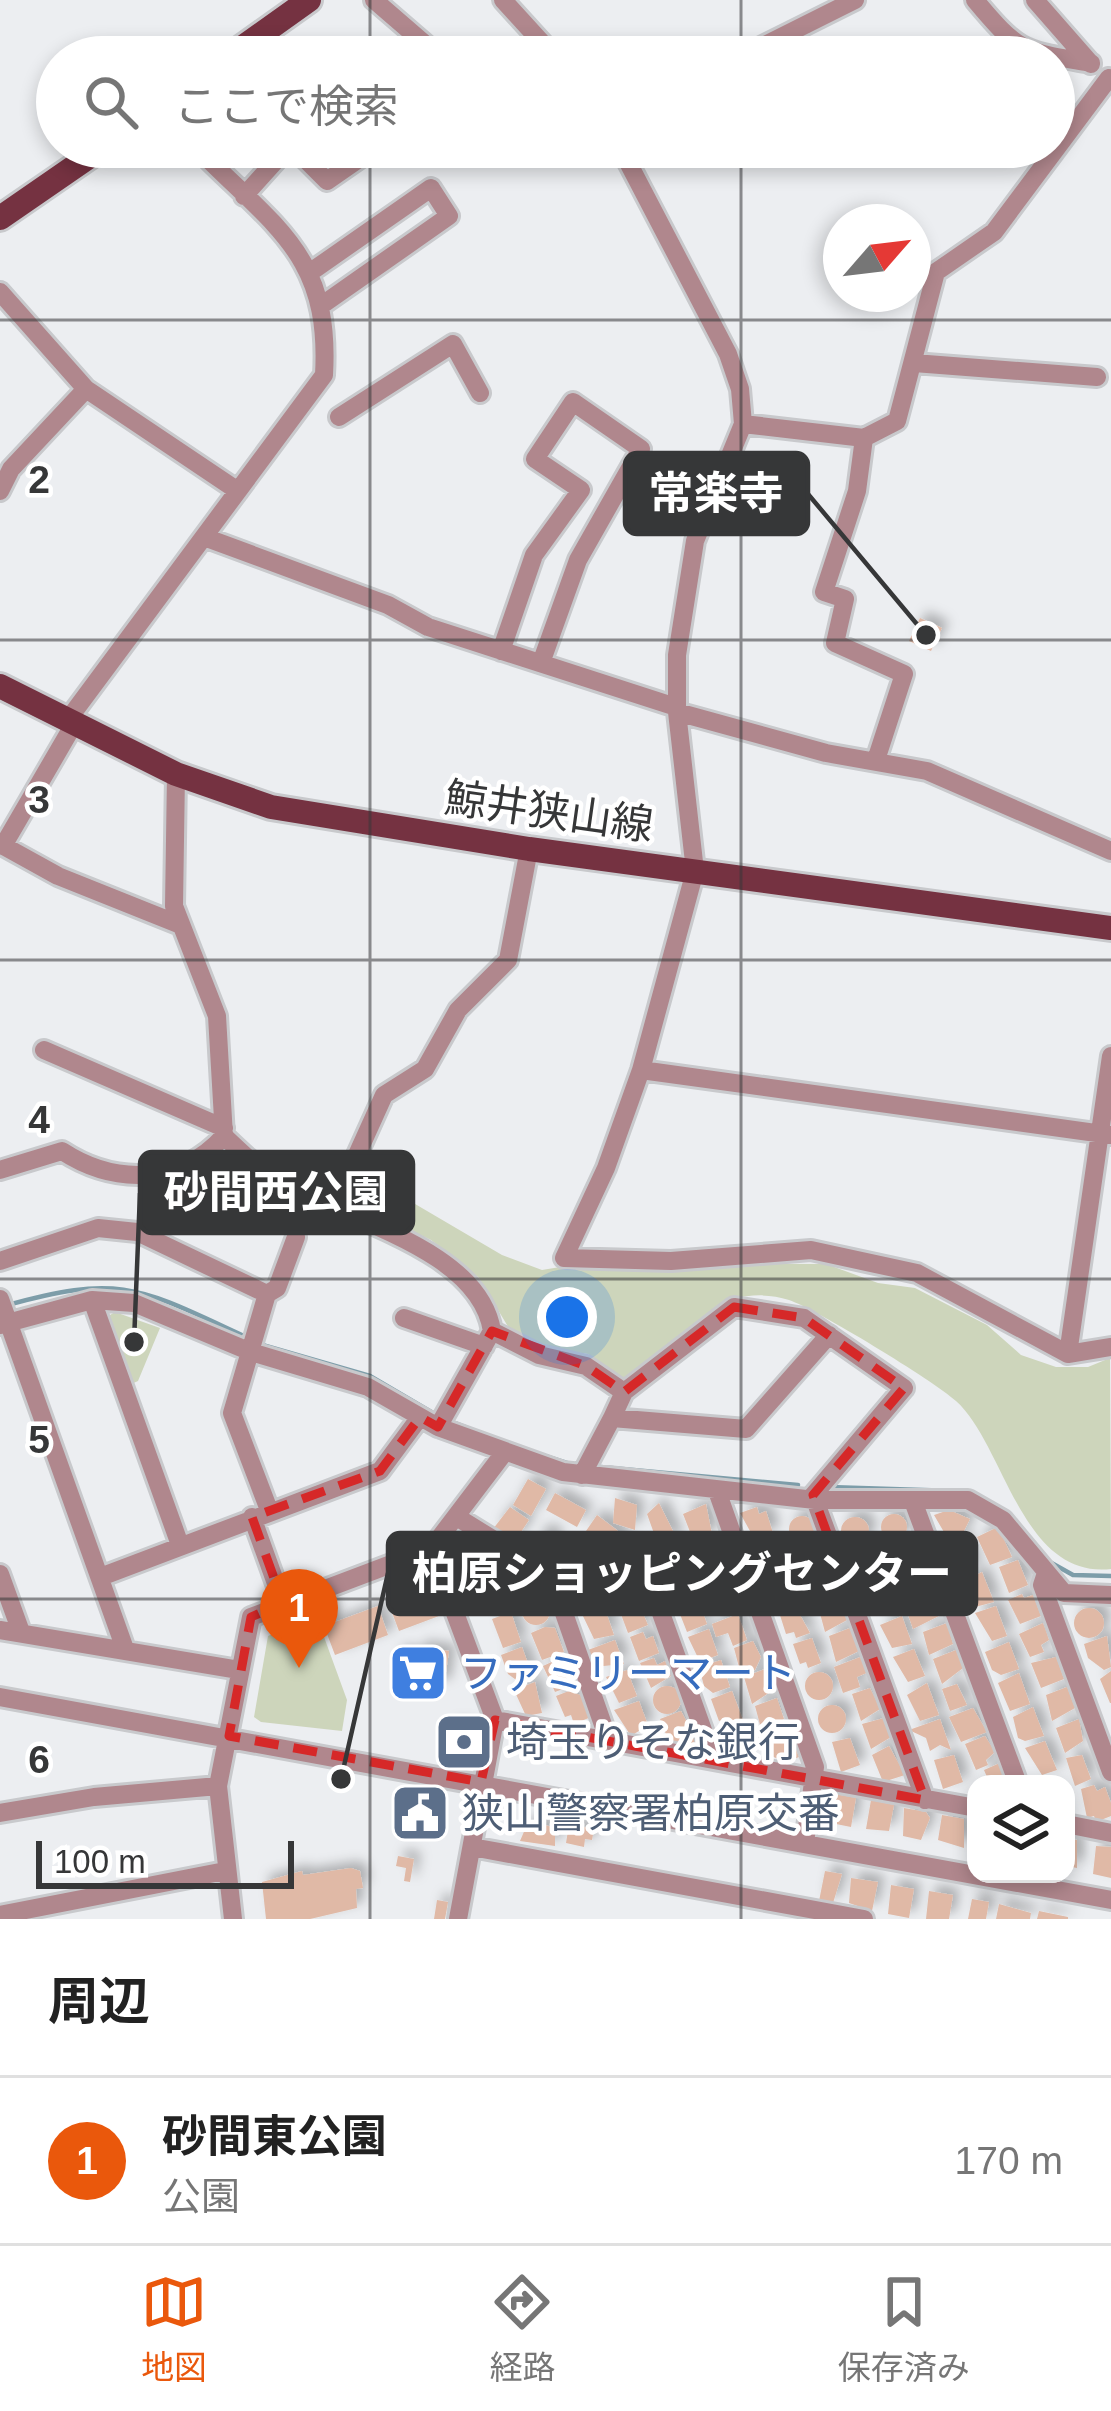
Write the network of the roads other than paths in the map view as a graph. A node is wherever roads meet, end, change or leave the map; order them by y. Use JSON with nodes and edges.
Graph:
{"nodes":[{"id":1,"x":309,"y":0,"type":"edge"},
{"id":2,"x":374,"y":0,"type":"edge"},
{"id":3,"x":503,"y":0,"type":"edge"},
{"id":4,"x":855,"y":0,"type":"edge"},
{"id":5,"x":975,"y":0,"type":"edge"},
{"id":6,"x":1035,"y":0,"type":"edge"},
{"id":7,"x":267,"y":36,"type":"edge"},
{"id":8,"x":416,"y":36,"type":"edge"},
{"id":9,"x":536,"y":36,"type":"edge"},
{"id":10,"x":784,"y":36,"type":"edge"},
{"id":11,"x":1005,"y":36,"type":"edge"},
{"id":12,"x":1066,"y":36,"type":"edge"},
{"id":13,"x":1075,"y":46,"type":"edge"},
{"id":14,"x":1075,"y":61,"type":"edge"},
{"id":15,"x":1090,"y":63,"type":"junction"},
{"id":16,"x":1110,"y":78,"type":"edge"},
{"id":17,"x":1075,"y":124,"type":"edge"},
{"id":18,"x":73,"y":168,"type":"edge"},
{"id":19,"x":217,"y":168,"type":"edge"},
{"id":20,"x":271,"y":168,"type":"edge"},
{"id":21,"x":313,"y":168,"type":"edge"},
{"id":22,"x":346,"y":168,"type":"edge"},
{"id":23,"x":631,"y":168,"type":"edge"},
{"id":24,"x":1042,"y":168,"type":"edge"},
{"id":25,"x":244,"y":196,"type":"junction"},
{"id":26,"x":0,"y":218,"type":"edge"},
{"id":27,"x":312,"y":271,"type":"junction"},
{"id":28,"x":0,"y":292,"type":"edge"},
{"id":29,"x":322,"y":305,"type":"junction"},
{"id":30,"x":914,"y":363,"type":"junction"},
{"id":31,"x":1097,"y":377,"type":"dead end"},
{"id":32,"x":86,"y":389,"type":"junction"},
{"id":33,"x":480,"y":393,"type":"dead end"},
{"id":34,"x":339,"y":418,"type":"dead end"},
{"id":35,"x":743,"y":424,"type":"junction"},
{"id":36,"x":864,"y":438,"type":"junction"},
{"id":37,"x":6,"y":463,"type":"edge"},
{"id":38,"x":0,"y":490,"type":"edge"},
{"id":39,"x":238,"y":491,"type":"junction"},
{"id":40,"x":204,"y":537,"type":"junction"},
{"id":41,"x":502,"y":651,"type":"junction"},
{"id":42,"x":541,"y":663,"type":"junction"},
{"id":43,"x":0,"y":686,"type":"edge"},
{"id":44,"x":676,"y":710,"type":"junction"},
{"id":45,"x":71,"y":722,"type":"junction"},
{"id":46,"x":876,"y":760,"type":"junction"},
{"id":47,"x":176,"y":774,"type":"junction"},
{"id":48,"x":2,"y":845,"type":"edge"},
{"id":49,"x":529,"y":849,"type":"junction"},
{"id":50,"x":1111,"y":851,"type":"edge"},
{"id":51,"x":695,"y":871,"type":"junction"},
{"id":52,"x":178,"y":924,"type":"junction"},
{"id":53,"x":1111,"y":928,"type":"edge"},
{"id":54,"x":44,"y":1050,"type":"dead end"},
{"id":55,"x":1111,"y":1056,"type":"edge"},
{"id":56,"x":641,"y":1070,"type":"junction"},
{"id":57,"x":224,"y":1132,"type":"junction"},
{"id":58,"x":1106,"y":1134,"type":"edge"},
{"id":59,"x":351,"y":1168,"type":"dead end"},
{"id":60,"x":0,"y":1170,"type":"edge"},
{"id":61,"x":296,"y":1238,"type":"dead end"},
{"id":62,"x":0,"y":1261,"type":"edge"},
{"id":63,"x":267,"y":1294,"type":"junction"},
{"id":64,"x":0,"y":1299,"type":"edge"},
{"id":65,"x":92,"y":1300,"type":"junction"},
{"id":66,"x":404,"y":1318,"type":"dead end"},
{"id":67,"x":5,"y":1324,"type":"edge"},
{"id":68,"x":829,"y":1336,"type":"junction"},
{"id":69,"x":488,"y":1338,"type":"junction"},
{"id":70,"x":1111,"y":1347,"type":"edge"},
{"id":71,"x":251,"y":1352,"type":"junction"},
{"id":72,"x":1068,"y":1354,"type":"junction"},
{"id":73,"x":624,"y":1392,"type":"junction"},
{"id":74,"x":612,"y":1418,"type":"junction"},
{"id":75,"x":429,"y":1422,"type":"junction"},
{"id":76,"x":504,"y":1454,"type":"junction"},
{"id":77,"x":583,"y":1475,"type":"junction"},
{"id":78,"x":717,"y":1491,"type":"junction"},
{"id":79,"x":813,"y":1499,"type":"junction"},
{"id":80,"x":913,"y":1502,"type":"junction"},
{"id":81,"x":261,"y":1513,"type":"junction"},
{"id":82,"x":460,"y":1519,"type":"junction"},
{"id":83,"x":181,"y":1546,"type":"junction"},
{"id":84,"x":431,"y":1550,"type":"junction"},
{"id":85,"x":544,"y":1556,"type":"junction"},
{"id":86,"x":742,"y":1568,"type":"junction"},
{"id":87,"x":0,"y":1574,"type":"edge"},
{"id":88,"x":103,"y":1576,"type":"junction"},
{"id":89,"x":1045,"y":1576,"type":"junction"},
{"id":90,"x":1111,"y":1595,"type":"edge"},
{"id":91,"x":657,"y":1602,"type":"junction"},
{"id":92,"x":283,"y":1603,"type":"junction"},
{"id":93,"x":0,"y":1630,"type":"edge"},
{"id":94,"x":21,"y":1632,"type":"junction"},
{"id":95,"x":125,"y":1649,"type":"junction"},
{"id":96,"x":239,"y":1670,"type":"junction"},
{"id":97,"x":0,"y":1697,"type":"edge"},
{"id":98,"x":495,"y":1720,"type":"junction"},
{"id":99,"x":230,"y":1736,"type":"junction"},
{"id":100,"x":608,"y":1739,"type":"junction"},
{"id":101,"x":712,"y":1758,"type":"junction"},
{"id":102,"x":1111,"y":1772,"type":"edge"},
{"id":103,"x":1015,"y":1775,"type":"edge"},
{"id":104,"x":816,"y":1776,"type":"junction"},
{"id":105,"x":481,"y":1782,"type":"junction"},
{"id":106,"x":218,"y":1786,"type":"junction"},
{"id":107,"x":926,"y":1800,"type":"junction"},
{"id":108,"x":967,"y":1807,"type":"edge"},
{"id":109,"x":0,"y":1813,"type":"edge"},
{"id":110,"x":1075,"y":1826,"type":"edge"},
{"id":111,"x":1111,"y":1833,"type":"edge"},
{"id":112,"x":805,"y":1843,"type":"junction"},
{"id":113,"x":472,"y":1847,"type":"junction"},
{"id":114,"x":225,"y":1871,"type":"junction"},
{"id":115,"x":1111,"y":1900,"type":"edge"},
{"id":116,"x":786,"y":1912,"type":"edge"},
{"id":117,"x":0,"y":1915,"type":"edge"},
{"id":118,"x":233,"y":1919,"type":"edge"},
{"id":119,"x":458,"y":1919,"type":"edge"},
{"id":120,"x":864,"y":1919,"type":"edge"}],
"edges":[{"from":1,"to":7,"type":"main road"},
{"from":2,"to":8,"type":"street"},
{"from":3,"to":9,"type":"street"},
{"from":4,"to":10,"type":"street"},
{"from":5,"to":11,"type":"street"},
{"from":6,"to":12,"type":"street"},
{"from":13,"to":15,"type":"street"},
{"from":14,"to":15,"type":"street"},
{"from":15,"to":16,"type":"street"},
{"from":16,"to":17,"type":"street"},
{"from":18,"to":26,"type":"main road"},
{"from":19,"to":25,"type":"street"},
{"from":20,"to":25,"type":"street"},
{"from":21,"to":22,"type":"street"},
{"from":23,"to":35,"type":"street"},
{"from":24,"to":30,"type":"street"},
{"from":25,"to":27,"type":"street"},
{"from":27,"to":29,"type":"street"},
{"from":27,"to":29,"type":"street"},
{"from":28,"to":32,"type":"street"},
{"from":29,"to":39,"type":"street"},
{"from":30,"to":31,"type":"street"},
{"from":30,"to":36,"type":"street"},
{"from":32,"to":37,"type":"street"},
{"from":32,"to":39,"type":"street"},
{"from":33,"to":34,"type":"street"},
{"from":35,"to":36,"type":"street"},
{"from":35,"to":44,"type":"street"},
{"from":36,"to":46,"type":"street"},
{"from":37,"to":38,"type":"street"},
{"from":39,"to":40,"type":"street"},
{"from":40,"to":41,"type":"street"},
{"from":40,"to":45,"type":"street"},
{"from":41,"to":42,"type":"street"},
{"from":41,"to":42,"type":"street"},
{"from":42,"to":44,"type":"street"},
{"from":43,"to":45,"type":"main road","name":"鯨井狭山線"},
{"from":44,"to":46,"type":"street"},
{"from":44,"to":51,"type":"street"},
{"from":45,"to":47,"type":"main road","name":"鯨井狭山線"},
{"from":45,"to":48,"type":"street"},
{"from":46,"to":50,"type":"street"},
{"from":47,"to":49,"type":"main road","name":"鯨井狭山線"},
{"from":47,"to":52,"type":"street"},
{"from":48,"to":52,"type":"street"},
{"from":49,"to":51,"type":"main road","name":"鯨井狭山線"},
{"from":49,"to":59,"type":"street"},
{"from":51,"to":53,"type":"main road","name":"鯨井狭山線"},
{"from":51,"to":56,"type":"street"},
{"from":52,"to":57,"type":"street"},
{"from":54,"to":57,"type":"street"},
{"from":55,"to":58,"type":"street"},
{"from":56,"to":58,"type":"street"},
{"from":56,"to":72,"type":"street"},
{"from":57,"to":60,"type":"street"},
{"from":57,"to":69,"type":"street"},
{"from":58,"to":72,"type":"street"},
{"from":61,"to":63,"type":"street"},
{"from":62,"to":63,"type":"street"},
{"from":63,"to":71,"type":"street"},
{"from":64,"to":67,"type":"street"},
{"from":65,"to":67,"type":"street"},
{"from":65,"to":71,"type":"street"},
{"from":65,"to":83,"type":"street"},
{"from":66,"to":69,"type":"street"},
{"from":67,"to":88,"type":"street"},
{"from":68,"to":73,"type":"street"},
{"from":68,"to":74,"type":"street"},
{"from":68,"to":79,"type":"street"},
{"from":69,"to":73,"type":"street"},
{"from":69,"to":75,"type":"street"},
{"from":70,"to":72,"type":"street"},
{"from":71,"to":75,"type":"street"},
{"from":71,"to":81,"type":"street"},
{"from":73,"to":74,"type":"street"},
{"from":74,"to":77,"type":"street"},
{"from":75,"to":76,"type":"street"},
{"from":75,"to":81,"type":"street"},
{"from":76,"to":77,"type":"street"},
{"from":76,"to":82,"type":"street"},
{"from":77,"to":78,"type":"street"},
{"from":78,"to":79,"type":"street"},
{"from":78,"to":86,"type":"street"},
{"from":79,"to":80,"type":"street"},
{"from":79,"to":107,"type":"street"},
{"from":80,"to":89,"type":"street"},
{"from":80,"to":103,"type":"street"},
{"from":81,"to":83,"type":"street"},
{"from":81,"to":92,"type":"street"},
{"from":82,"to":84,"type":"street"},
{"from":82,"to":85,"type":"street"},
{"from":83,"to":88,"type":"street"},
{"from":84,"to":92,"type":"street"},
{"from":84,"to":98,"type":"street"},
{"from":85,"to":91,"type":"street"},
{"from":85,"to":100,"type":"street"},
{"from":86,"to":91,"type":"street"},
{"from":86,"to":104,"type":"street"},
{"from":87,"to":94,"type":"street"},
{"from":88,"to":95,"type":"street"},
{"from":89,"to":90,"type":"street"},
{"from":89,"to":102,"type":"street"},
{"from":91,"to":101,"type":"street"},
{"from":92,"to":96,"type":"street"},
{"from":93,"to":94,"type":"street"},
{"from":94,"to":95,"type":"street"},
{"from":95,"to":96,"type":"street"},
{"from":96,"to":99,"type":"street"},
{"from":97,"to":99,"type":"street"},
{"from":98,"to":100,"type":"street"},
{"from":98,"to":105,"type":"street"},
{"from":99,"to":105,"type":"street"},
{"from":99,"to":106,"type":"street"},
{"from":100,"to":101,"type":"street"},
{"from":101,"to":104,"type":"street"},
{"from":104,"to":107,"type":"street"},
{"from":104,"to":112,"type":"street"},
{"from":105,"to":112,"type":"street"},
{"from":105,"to":113,"type":"street"},
{"from":106,"to":109,"type":"street"},
{"from":106,"to":114,"type":"street"},
{"from":107,"to":108,"type":"street"},
{"from":110,"to":111,"type":"street"},
{"from":112,"to":115,"type":"street"},
{"from":113,"to":116,"type":"street"},
{"from":113,"to":119,"type":"street"},
{"from":114,"to":117,"type":"street"},
{"from":114,"to":118,"type":"street"},
{"from":116,"to":120,"type":"street"}]}
